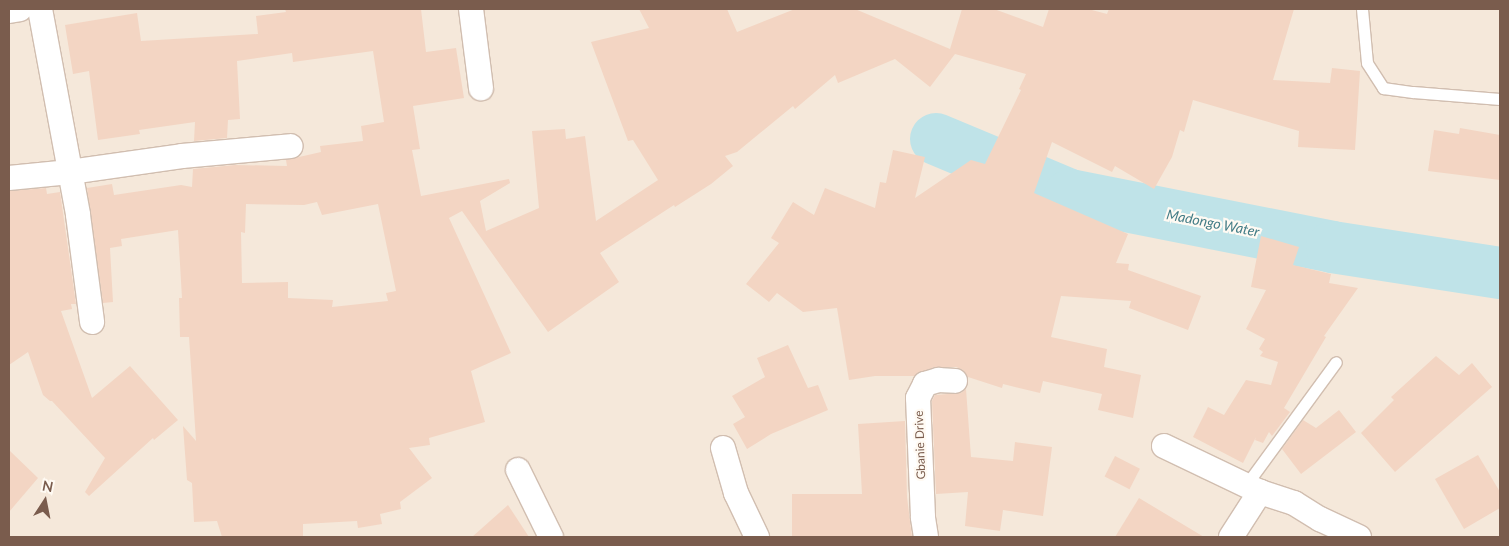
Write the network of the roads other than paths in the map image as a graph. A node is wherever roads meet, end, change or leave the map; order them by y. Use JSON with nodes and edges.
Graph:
{"nodes":[{"id":1,"x":20,"y":9,"type":"edge"},
{"id":2,"x":40,"y":9,"type":"edge"},
{"id":3,"x":471,"y":9,"type":"edge"},
{"id":4,"x":1362,"y":9,"type":"edge"},
{"id":5,"x":9,"y":11,"type":"edge"},
{"id":6,"x":481,"y":88,"type":"dead end"},
{"id":7,"x":1500,"y":99,"type":"edge"},
{"id":8,"x":291,"y":146,"type":"dead end"},
{"id":9,"x":70,"y":172,"type":"junction"},
{"id":10,"x":9,"y":178,"type":"edge"},
{"id":11,"x":92,"y":322,"type":"dead end"},
{"id":12,"x":1336,"y":362,"type":"dead end"},
{"id":13,"x":954,"y":381,"type":"dead end"},
{"id":14,"x":1164,"y":446,"type":"dead end"},
{"id":15,"x":724,"y":448,"type":"dead end"},
{"id":16,"x":518,"y":470,"type":"dead end"},
{"id":17,"x":1253,"y":488,"type":"junction"},
{"id":18,"x":551,"y":537,"type":"edge"},
{"id":19,"x":757,"y":537,"type":"edge"},
{"id":20,"x":926,"y":537,"type":"edge"},
{"id":21,"x":1231,"y":537,"type":"edge"},
{"id":22,"x":1359,"y":537,"type":"edge"}],
"edges":[{"from":1,"to":5,"type":"street"},
{"from":2,"to":9,"type":"street"},
{"from":3,"to":6,"type":"street"},
{"from":4,"to":7,"type":"lane"},
{"from":8,"to":9,"type":"street"},
{"from":9,"to":10,"type":"street"},
{"from":9,"to":11,"type":"street"},
{"from":12,"to":17,"type":"lane"},
{"from":13,"to":20,"type":"street","name":"Gbanie Drive"},
{"from":14,"to":17,"type":"street"},
{"from":15,"to":19,"type":"street"},
{"from":16,"to":18,"type":"street"},
{"from":17,"to":21,"type":"street"},
{"from":17,"to":22,"type":"street"}]}
